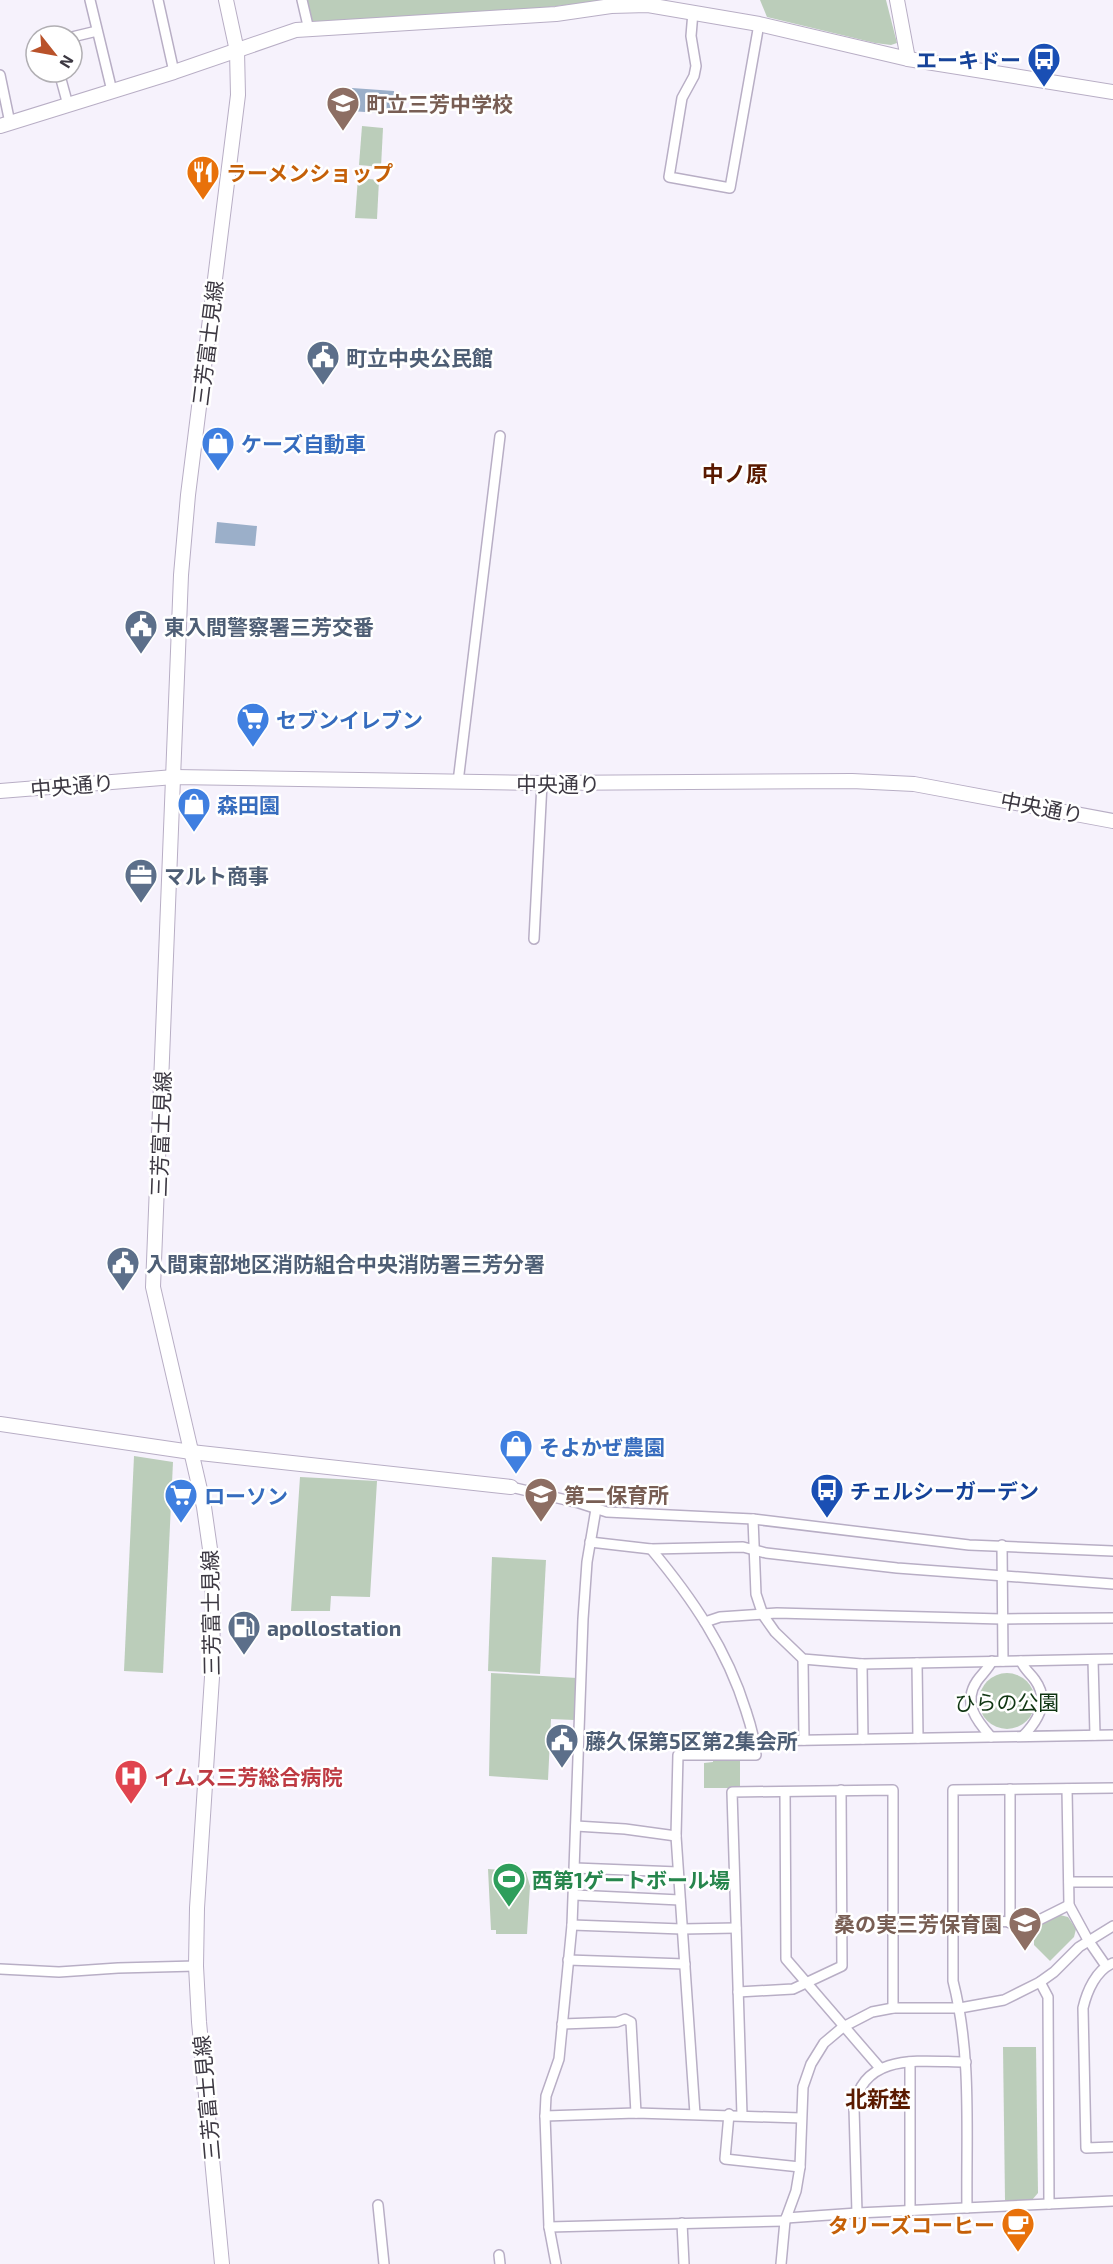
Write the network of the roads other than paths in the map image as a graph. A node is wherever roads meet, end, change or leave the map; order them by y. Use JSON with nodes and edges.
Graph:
{"nodes":[{"id":1,"x":90,"y":0,"type":"edge"},
{"id":2,"x":158,"y":0,"type":"edge"},
{"id":3,"x":226,"y":0,"type":"edge"},
{"id":4,"x":302,"y":0,"type":"edge"},
{"id":5,"x":897,"y":0,"type":"edge"},
{"id":6,"x":693,"y":12,"type":"junction"},
{"id":7,"x":759,"y":24,"type":"junction"},
{"id":8,"x":309,"y":30,"type":"junction"},
{"id":9,"x":97,"y":31,"type":"junction"},
{"id":10,"x":84,"y":34,"type":"edge"},
{"id":11,"x":237,"y":51,"type":"junction"},
{"id":12,"x":908,"y":59,"type":"junction"},
{"id":13,"x":174,"y":72,"type":"junction"},
{"id":14,"x":0,"y":75,"type":"edge"},
{"id":15,"x":62,"y":84,"type":"edge"},
{"id":16,"x":112,"y":92,"type":"junction"},
{"id":17,"x":1113,"y":92,"type":"edge"},
{"id":18,"x":68,"y":105,"type":"junction"},
{"id":19,"x":5,"y":124,"type":"edge"},
{"id":20,"x":500,"y":436,"type":"dead end"},
{"id":21,"x":174,"y":777,"type":"junction"},
{"id":22,"x":458,"y":782,"type":"junction"},
{"id":23,"x":542,"y":783,"type":"junction"},
{"id":24,"x":0,"y":791,"type":"edge"},
{"id":25,"x":1113,"y":821,"type":"edge"},
{"id":26,"x":534,"y":939,"type":"dead end"},
{"id":27,"x":0,"y":1424,"type":"edge"},
{"id":28,"x":191,"y":1452,"type":"junction"},
{"id":29,"x":511,"y":1487,"type":"joint"},
{"id":30,"x":596,"y":1509,"type":"junction"},
{"id":31,"x":753,"y":1519,"type":"junction"},
{"id":32,"x":590,"y":1542,"type":"junction"},
{"id":33,"x":1002,"y":1545,"type":"junction"},
{"id":34,"x":651,"y":1549,"type":"junction"},
{"id":35,"x":753,"y":1549,"type":"junction"},
{"id":36,"x":1113,"y":1551,"type":"edge"},
{"id":37,"x":1002,"y":1576,"type":"junction"},
{"id":38,"x":1113,"y":1584,"type":"edge"},
{"id":39,"x":763,"y":1615,"type":"junction"},
{"id":40,"x":1113,"y":1618,"type":"edge"},
{"id":41,"x":1002,"y":1619,"type":"junction"},
{"id":42,"x":705,"y":1622,"type":"junction"},
{"id":43,"x":803,"y":1659,"type":"junction"},
{"id":44,"x":1113,"y":1659,"type":"edge"},
{"id":45,"x":1093,"y":1660,"type":"junction"},
{"id":46,"x":992,"y":1661,"type":"junction"},
{"id":47,"x":1003,"y":1661,"type":"junction"},
{"id":48,"x":1021,"y":1661,"type":"junction"},
{"id":49,"x":917,"y":1663,"type":"junction"},
{"id":50,"x":862,"y":1664,"type":"junction"},
{"id":51,"x":1095,"y":1735,"type":"junction"},
{"id":52,"x":1113,"y":1735,"type":"edge"},
{"id":53,"x":1023,"y":1736,"type":"junction"},
{"id":54,"x":991,"y":1737,"type":"junction"},
{"id":55,"x":918,"y":1738,"type":"junction"},
{"id":56,"x":863,"y":1739,"type":"junction"},
{"id":57,"x":804,"y":1740,"type":"junction"},
{"id":58,"x":756,"y":1741,"type":"junction"},
{"id":59,"x":1113,"y":1788,"type":"edge"},
{"id":60,"x":1010,"y":1789,"type":"junction"},
{"id":61,"x":1067,"y":1789,"type":"junction"},
{"id":62,"x":841,"y":1790,"type":"junction"},
{"id":63,"x":785,"y":1792,"type":"junction"},
{"id":64,"x":576,"y":1826,"type":"junction"},
{"id":65,"x":676,"y":1836,"type":"junction"},
{"id":66,"x":575,"y":1868,"type":"junction"},
{"id":67,"x":678,"y":1872,"type":"junction"},
{"id":68,"x":1069,"y":1882,"type":"junction"},
{"id":69,"x":1113,"y":1882,"type":"edge"},
{"id":70,"x":574,"y":1895,"type":"junction"},
{"id":71,"x":680,"y":1900,"type":"junction"},
{"id":72,"x":1069,"y":1905,"type":"junction"},
{"id":73,"x":952,"y":1921,"type":"junction"},
{"id":74,"x":1010,"y":1923,"type":"junction"},
{"id":75,"x":572,"y":1925,"type":"junction"},
{"id":76,"x":1113,"y":1926,"type":"edge"},
{"id":77,"x":736,"y":1928,"type":"junction"},
{"id":78,"x":682,"y":1929,"type":"junction"},
{"id":79,"x":1088,"y":1940,"type":"junction"},
{"id":80,"x":568,"y":1960,"type":"junction"},
{"id":81,"x":685,"y":1964,"type":"junction"},
{"id":82,"x":1110,"y":1964,"type":"edge"},
{"id":83,"x":196,"y":1966,"type":"junction"},
{"id":84,"x":0,"y":1969,"type":"edge"},
{"id":85,"x":1040,"y":1982,"type":"junction"},
{"id":86,"x":807,"y":1983,"type":"junction"},
{"id":87,"x":738,"y":1992,"type":"junction"},
{"id":88,"x":960,"y":2007,"type":"junction"},
{"id":89,"x":893,"y":2008,"type":"junction"},
{"id":90,"x":562,"y":2024,"type":"junction"},
{"id":91,"x":843,"y":2027,"type":"junction"},
{"id":92,"x":910,"y":2062,"type":"junction"},
{"id":93,"x":966,"y":2062,"type":"junction"},
{"id":94,"x":880,"y":2068,"type":"junction"},
{"id":95,"x":636,"y":2113,"type":"junction"},
{"id":96,"x":695,"y":2114,"type":"junction"},
{"id":97,"x":729,"y":2114,"type":"junction"},
{"id":98,"x":742,"y":2115,"type":"junction"},
{"id":99,"x":545,"y":2116,"type":"junction"},
{"id":100,"x":801,"y":2118,"type":"junction"},
{"id":101,"x":1113,"y":2147,"type":"edge"},
{"id":102,"x":800,"y":2167,"type":"junction"},
{"id":103,"x":1113,"y":2201,"type":"edge"},
{"id":104,"x":1049,"y":2204,"type":"junction"},
{"id":105,"x":378,"y":2205,"type":"dead end"},
{"id":106,"x":967,"y":2208,"type":"junction"},
{"id":107,"x":910,"y":2210,"type":"junction"},
{"id":108,"x":857,"y":2212,"type":"junction"},
{"id":109,"x":785,"y":2219,"type":"junction"},
{"id":110,"x":682,"y":2223,"type":"junction"},
{"id":111,"x":549,"y":2227,"type":"junction"},
{"id":112,"x":222,"y":2264,"type":"edge"},
{"id":113,"x":384,"y":2264,"type":"edge"},
{"id":114,"x":556,"y":2264,"type":"edge"},
{"id":115,"x":684,"y":2264,"type":"edge"},
{"id":116,"x":781,"y":2264,"type":"edge"}],
"edges":[{"from":1,"to":9,"type":"street"},
{"from":2,"to":13,"type":"street"},
{"from":3,"to":11,"type":"street","name":"三芳富士見線"},
{"from":4,"to":8,"type":"street"},
{"from":5,"to":12,"type":"street"},
{"from":6,"to":7,"type":"street"},
{"from":6,"to":7,"type":"street"},
{"from":6,"to":8,"type":"street"},
{"from":7,"to":12,"type":"street"},
{"from":8,"to":11,"type":"street"},
{"from":9,"to":10,"type":"street"},
{"from":9,"to":16,"type":"street"},
{"from":11,"to":13,"type":"street"},
{"from":11,"to":21,"type":"street","name":"三芳富士見線"},
{"from":12,"to":17,"type":"street"},
{"from":13,"to":16,"type":"street"},
{"from":14,"to":19,"type":"street"},
{"from":15,"to":18,"type":"street"},
{"from":16,"to":18,"type":"street"},
{"from":18,"to":19,"type":"street"},
{"from":20,"to":22,"type":"street"},
{"from":21,"to":22,"type":"street","name":"中央通り"},
{"from":21,"to":24,"type":"street","name":"中央通り"},
{"from":21,"to":28,"type":"street","name":"三芳富士見線"},
{"from":22,"to":23,"type":"street","name":"中央通り"},
{"from":23,"to":25,"type":"street","name":"中央通り"},
{"from":23,"to":26,"type":"street"},
{"from":27,"to":28,"type":"street"},
{"from":28,"to":29,"type":"street"},
{"from":28,"to":83,"type":"street","name":"三芳富士見線"},
{"from":29,"to":30,"type":"street"},
{"from":30,"to":31,"type":"street"},
{"from":30,"to":32,"type":"street"},
{"from":31,"to":33,"type":"street"},
{"from":31,"to":35,"type":"street"},
{"from":32,"to":34,"type":"street"},
{"from":32,"to":64,"type":"street"},
{"from":33,"to":36,"type":"street"},
{"from":33,"to":37,"type":"street"},
{"from":34,"to":35,"type":"street"},
{"from":34,"to":42,"type":"street"},
{"from":35,"to":37,"type":"street"},
{"from":35,"to":39,"type":"street"},
{"from":37,"to":38,"type":"street"},
{"from":37,"to":41,"type":"street"},
{"from":39,"to":41,"type":"street"},
{"from":39,"to":42,"type":"street"},
{"from":39,"to":43,"type":"street"},
{"from":40,"to":41,"type":"street"},
{"from":41,"to":47,"type":"street"},
{"from":42,"to":58,"type":"street"},
{"from":43,"to":50,"type":"street"},
{"from":43,"to":57,"type":"street"},
{"from":44,"to":45,"type":"street"},
{"from":45,"to":48,"type":"street"},
{"from":45,"to":51,"type":"street"},
{"from":46,"to":47,"type":"street"},
{"from":46,"to":49,"type":"street"},
{"from":46,"to":54,"type":"street"},
{"from":47,"to":48,"type":"street"},
{"from":48,"to":53,"type":"street"},
{"from":49,"to":50,"type":"street"},
{"from":49,"to":55,"type":"street"},
{"from":50,"to":56,"type":"street"},
{"from":51,"to":52,"type":"street"},
{"from":51,"to":53,"type":"street"},
{"from":53,"to":54,"type":"street"},
{"from":54,"to":55,"type":"street"},
{"from":55,"to":56,"type":"street"},
{"from":56,"to":57,"type":"street"},
{"from":57,"to":58,"type":"street"},
{"from":58,"to":65,"type":"street"},
{"from":59,"to":61,"type":"street"},
{"from":60,"to":61,"type":"street"},
{"from":60,"to":73,"type":"street"},
{"from":60,"to":74,"type":"street"},
{"from":61,"to":68,"type":"street"},
{"from":62,"to":63,"type":"street"},
{"from":62,"to":86,"type":"street"},
{"from":62,"to":89,"type":"street"},
{"from":63,"to":77,"type":"street"},
{"from":63,"to":86,"type":"street"},
{"from":64,"to":65,"type":"street"},
{"from":64,"to":66,"type":"street"},
{"from":65,"to":67,"type":"street"},
{"from":66,"to":67,"type":"street"},
{"from":66,"to":70,"type":"street"},
{"from":67,"to":71,"type":"street"},
{"from":68,"to":69,"type":"street"},
{"from":68,"to":72,"type":"street"},
{"from":70,"to":71,"type":"street"},
{"from":70,"to":75,"type":"street"},
{"from":71,"to":78,"type":"street"},
{"from":72,"to":74,"type":"street"},
{"from":72,"to":79,"type":"street"},
{"from":73,"to":74,"type":"street"},
{"from":73,"to":88,"type":"street"},
{"from":75,"to":78,"type":"street"},
{"from":75,"to":80,"type":"street"},
{"from":76,"to":79,"type":"street"},
{"from":77,"to":78,"type":"street"},
{"from":77,"to":87,"type":"street"},
{"from":78,"to":81,"type":"street"},
{"from":79,"to":82,"type":"street"},
{"from":79,"to":85,"type":"street"},
{"from":80,"to":81,"type":"street"},
{"from":80,"to":90,"type":"street"},
{"from":81,"to":96,"type":"street"},
{"from":82,"to":101,"type":"street"},
{"from":83,"to":84,"type":"street"},
{"from":83,"to":112,"type":"street","name":"三芳富士見線"},
{"from":85,"to":88,"type":"street"},
{"from":85,"to":104,"type":"street"},
{"from":86,"to":87,"type":"street"},
{"from":86,"to":91,"type":"street"},
{"from":87,"to":98,"type":"street"},
{"from":88,"to":89,"type":"street"},
{"from":88,"to":93,"type":"street"},
{"from":89,"to":91,"type":"street"},
{"from":90,"to":95,"type":"street"},
{"from":90,"to":99,"type":"street"},
{"from":91,"to":94,"type":"street"},
{"from":91,"to":100,"type":"street"},
{"from":92,"to":93,"type":"street"},
{"from":92,"to":94,"type":"street"},
{"from":92,"to":107,"type":"street"},
{"from":93,"to":106,"type":"street"},
{"from":94,"to":108,"type":"street"},
{"from":95,"to":96,"type":"street"},
{"from":95,"to":99,"type":"street"},
{"from":96,"to":97,"type":"street"},
{"from":97,"to":98,"type":"street"},
{"from":97,"to":102,"type":"street"},
{"from":98,"to":100,"type":"street"},
{"from":99,"to":111,"type":"street"},
{"from":100,"to":102,"type":"street"},
{"from":102,"to":109,"type":"street"},
{"from":103,"to":104,"type":"street"},
{"from":104,"to":106,"type":"street"},
{"from":105,"to":113,"type":"street"},
{"from":106,"to":107,"type":"street"},
{"from":107,"to":108,"type":"street"},
{"from":108,"to":109,"type":"street"},
{"from":109,"to":110,"type":"street"},
{"from":109,"to":116,"type":"street"},
{"from":110,"to":111,"type":"street"},
{"from":110,"to":115,"type":"street"},
{"from":111,"to":114,"type":"street"}]}
